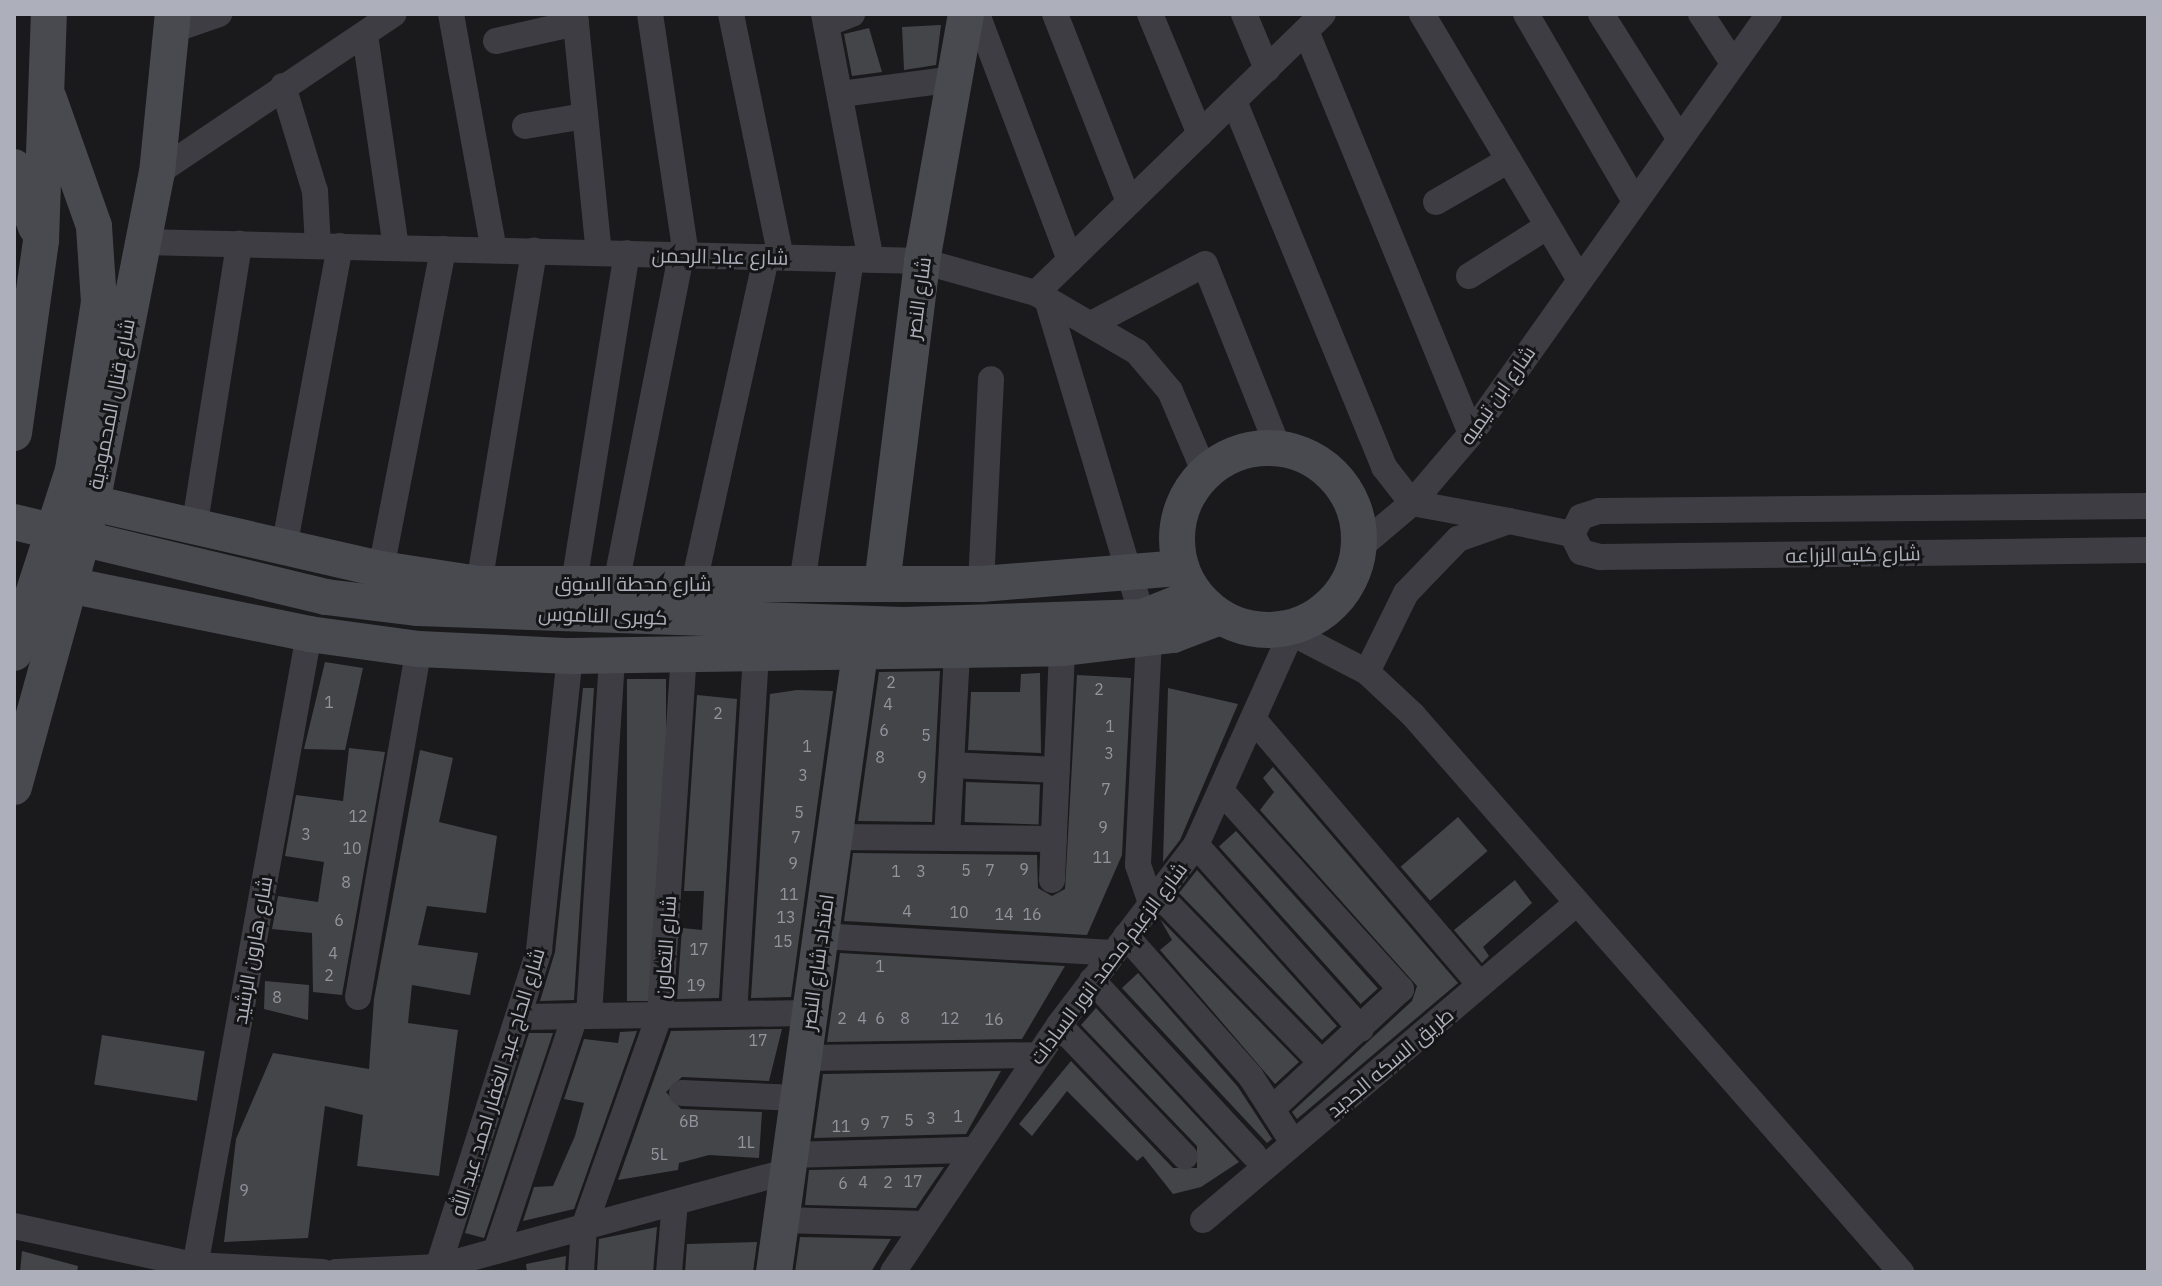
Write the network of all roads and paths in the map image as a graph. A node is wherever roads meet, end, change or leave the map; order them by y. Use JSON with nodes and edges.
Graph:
{"nodes":[{"id":1,"x":49,"y":14,"type":"edge"},
{"id":2,"x":219,"y":14,"type":"edge"},
{"id":3,"x":451,"y":14,"type":"edge"},
{"id":4,"x":650,"y":14,"type":"edge"},
{"id":5,"x":731,"y":14,"type":"edge"},
{"id":6,"x":852,"y":14,"type":"edge"},
{"id":7,"x":966,"y":14,"type":"edge"},
{"id":8,"x":977,"y":14,"type":"edge"},
{"id":9,"x":1055,"y":14,"type":"edge"},
{"id":10,"x":1150,"y":14,"type":"edge"},
{"id":11,"x":1244,"y":14,"type":"edge"},
{"id":12,"x":1422,"y":14,"type":"edge"},
{"id":13,"x":1526,"y":14,"type":"edge"},
{"id":14,"x":1601,"y":14,"type":"edge"},
{"id":15,"x":1701,"y":14,"type":"edge"},
{"id":16,"x":1769,"y":14,"type":"edge"},
{"id":17,"x":391,"y":15,"type":"edge"},
{"id":18,"x":576,"y":19,"type":"edge"},
{"id":19,"x":825,"y":19,"type":"edge"},
{"id":20,"x":173,"y":22,"type":"edge"},
{"id":21,"x":1314,"y":22,"type":"edge"},
{"id":22,"x":365,"y":35,"type":"junction"},
{"id":23,"x":496,"y":41,"type":"dead end"},
{"id":24,"x":1733,"y":63,"type":"junction"},
{"id":25,"x":1267,"y":69,"type":"junction"},
{"id":26,"x":955,"y":79,"type":"junction"},
{"id":27,"x":283,"y":86,"type":"junction"},
{"id":28,"x":841,"y":94,"type":"junction"},
{"id":29,"x":49,"y":99,"type":"junction"},
{"id":30,"x":1234,"y":101,"type":"junction"},
{"id":31,"x":585,"y":116,"type":"junction"},
{"id":32,"x":525,"y":126,"type":"dead end"},
{"id":33,"x":1200,"y":134,"type":"junction"},
{"id":34,"x":1679,"y":138,"type":"junction"},
{"id":35,"x":1509,"y":160,"type":"junction"},
{"id":36,"x":14,"y":167,"type":"edge"},
{"id":37,"x":157,"y":173,"type":"junction"},
{"id":38,"x":1635,"y":201,"type":"junction"},
{"id":39,"x":1129,"y":202,"type":"junction"},
{"id":40,"x":1436,"y":202,"type":"dead end"},
{"id":41,"x":1548,"y":226,"type":"junction"},
{"id":42,"x":41,"y":240,"type":"junction"},
{"id":43,"x":143,"y":242,"type":"junction"},
{"id":44,"x":239,"y":244,"type":"junction"},
{"id":45,"x":329,"y":246,"type":"junction"},
{"id":46,"x":396,"y":248,"type":"junction"},
{"id":47,"x":443,"y":249,"type":"junction"},
{"id":48,"x":494,"y":250,"type":"junction"},
{"id":49,"x":534,"y":251,"type":"junction"},
{"id":50,"x":599,"y":253,"type":"junction"},
{"id":51,"x":627,"y":253,"type":"junction"},
{"id":52,"x":684,"y":255,"type":"junction"},
{"id":53,"x":774,"y":257,"type":"junction"},
{"id":54,"x":861,"y":259,"type":"junction"},
{"id":55,"x":1070,"y":260,"type":"junction"},
{"id":56,"x":922,"y":261,"type":"junction"},
{"id":57,"x":1469,"y":276,"type":"dead end"},
{"id":58,"x":1579,"y":278,"type":"junction"},
{"id":59,"x":1042,"y":296,"type":"junction"},
{"id":60,"x":1095,"y":322,"type":"junction"},
{"id":61,"x":991,"y":379,"type":"dead end"},
{"id":62,"x":14,"y":433,"type":"edge"},
{"id":63,"x":1471,"y":434,"type":"junction"},
{"id":64,"x":1278,"y":447,"type":"junction"},
{"id":65,"x":1205,"y":473,"type":"junction"},
{"id":66,"x":92,"y":503,"type":"junction"},
{"id":67,"x":1412,"y":503,"type":"junction"},
{"id":68,"x":2148,"y":506,"type":"edge"},
{"id":69,"x":1509,"y":521,"type":"junction"},
{"id":70,"x":14,"y":522,"type":"edge"},
{"id":71,"x":194,"y":529,"type":"junction"},
{"id":72,"x":1572,"y":534,"type":"junction"},
{"id":73,"x":1360,"y":547,"type":"junction"},
{"id":74,"x":284,"y":548,"type":"junction"},
{"id":75,"x":2148,"y":550,"type":"edge"},
{"id":76,"x":381,"y":569,"type":"junction"},
{"id":77,"x":1130,"y":573,"type":"junction"},
{"id":78,"x":574,"y":583,"type":"junction"},
{"id":79,"x":694,"y":583,"type":"junction"},
{"id":80,"x":802,"y":583,"type":"junction"},
{"id":81,"x":479,"y":584,"type":"junction"},
{"id":82,"x":616,"y":584,"type":"junction"},
{"id":83,"x":882,"y":584,"type":"junction"},
{"id":84,"x":981,"y":584,"type":"junction"},
{"id":85,"x":69,"y":585,"type":"junction"},
{"id":86,"x":1199,"y":594,"type":"junction"},
{"id":87,"x":1146,"y":628,"type":"junction"},
{"id":88,"x":1287,"y":633,"type":"junction"},
{"id":89,"x":309,"y":634,"type":"junction"},
{"id":90,"x":1062,"y":648,"type":"junction"},
{"id":91,"x":419,"y":649,"type":"junction"},
{"id":92,"x":957,"y":651,"type":"junction"},
{"id":93,"x":14,"y":653,"type":"edge"},
{"id":94,"x":860,"y":653,"type":"junction"},
{"id":95,"x":756,"y":654,"type":"junction"},
{"id":96,"x":684,"y":655,"type":"junction"},
{"id":97,"x":570,"y":656,"type":"junction"},
{"id":98,"x":612,"y":656,"type":"junction"},
{"id":99,"x":1367,"y":672,"type":"junction"},
{"id":100,"x":1254,"y":720,"type":"junction"},
{"id":101,"x":951,"y":765,"type":"junction"},
{"id":102,"x":1057,"y":770,"type":"junction"},
{"id":103,"x":14,"y":787,"type":"edge"},
{"id":104,"x":1223,"y":793,"type":"junction"},
{"id":105,"x":834,"y":837,"type":"junction"},
{"id":106,"x":947,"y":838,"type":"junction"},
{"id":107,"x":1054,"y":839,"type":"junction"},
{"id":108,"x":1196,"y":845,"type":"junction"},
{"id":109,"x":1052,"y":880,"type":"dead end"},
{"id":110,"x":1155,"y":898,"type":"junction"},
{"id":111,"x":1577,"y":903,"type":"junction"},
{"id":112,"x":820,"y":936,"type":"junction"},
{"id":113,"x":1120,"y":945,"type":"junction"},
{"id":114,"x":1092,"y":980,"type":"junction"},
{"id":115,"x":1480,"y":985,"type":"junction"},
{"id":116,"x":358,"y":997,"type":"dead end"},
{"id":117,"x":810,"y":1013,"type":"junction"},
{"id":118,"x":660,"y":1014,"type":"junction"},
{"id":119,"x":734,"y":1014,"type":"junction"},
{"id":120,"x":582,"y":1015,"type":"junction"},
{"id":121,"x":521,"y":1017,"type":"junction"},
{"id":122,"x":1059,"y":1025,"type":"junction"},
{"id":123,"x":1361,"y":1029,"type":"junction"},
{"id":124,"x":1038,"y":1055,"type":"junction"},
{"id":125,"x":803,"y":1058,"type":"junction"},
{"id":126,"x":1322,"y":1063,"type":"junction"},
{"id":127,"x":682,"y":1093,"type":"dead end"},
{"id":128,"x":798,"y":1098,"type":"junction"},
{"id":129,"x":1273,"y":1108,"type":"junction"},
{"id":130,"x":1287,"y":1133,"type":"dead end"},
{"id":131,"x":974,"y":1150,"type":"junction"},
{"id":132,"x":1254,"y":1155,"type":"dead end"},
{"id":133,"x":1185,"y":1157,"type":"dead end"},
{"id":134,"x":789,"y":1163,"type":"junction"},
{"id":135,"x":675,"y":1202,"type":"junction"},
{"id":136,"x":781,"y":1220,"type":"junction"},
{"id":137,"x":1203,"y":1220,"type":"dead end"},
{"id":138,"x":925,"y":1224,"type":"junction"},
{"id":139,"x":584,"y":1227,"type":"junction"},
{"id":140,"x":15,"y":1230,"type":"edge"},
{"id":141,"x":499,"y":1258,"type":"edge"},
{"id":142,"x":438,"y":1267,"type":"junction"},
{"id":143,"x":195,"y":1269,"type":"edge"},
{"id":144,"x":323,"y":1272,"type":"edge"},
{"id":145,"x":336,"y":1272,"type":"edge"},
{"id":146,"x":581,"y":1272,"type":"edge"},
{"id":147,"x":669,"y":1272,"type":"edge"},
{"id":148,"x":774,"y":1272,"type":"edge"},
{"id":149,"x":893,"y":1272,"type":"edge"},
{"id":150,"x":1901,"y":1272,"type":"edge"}],
"edges":[{"from":1,"to":29,"type":"street"},
{"from":2,"to":20,"type":"street"},
{"from":3,"to":48,"type":"street"},
{"from":4,"to":52,"type":"street"},
{"from":5,"to":53,"type":"street"},
{"from":6,"to":19,"type":"street"},
{"from":7,"to":26,"type":"street","name":"شارع النصر"},
{"from":8,"to":55,"type":"street"},
{"from":9,"to":39,"type":"street"},
{"from":10,"to":33,"type":"street"},
{"from":11,"to":25,"type":"street"},
{"from":12,"to":35,"type":"street"},
{"from":13,"to":38,"type":"street"},
{"from":14,"to":34,"type":"street"},
{"from":15,"to":24,"type":"street"},
{"from":16,"to":24,"type":"street","name":"شارع ابن تيميه"},
{"from":17,"to":22,"type":"street"},
{"from":18,"to":23,"type":"street"},
{"from":18,"to":31,"type":"street"},
{"from":19,"to":28,"type":"street"},
{"from":20,"to":37,"type":"street","name":"شارع قنال المحمودية"},
{"from":21,"to":25,"type":"street"},
{"from":21,"to":63,"type":"street"},
{"from":22,"to":27,"type":"street"},
{"from":22,"to":46,"type":"street"},
{"from":24,"to":34,"type":"street","name":"شارع ابن تيميه"},
{"from":25,"to":30,"type":"street"},
{"from":26,"to":28,"type":"street"},
{"from":26,"to":56,"type":"street","name":"شارع النصر"},
{"from":27,"to":37,"type":"street"},
{"from":27,"to":45,"type":"street"},
{"from":28,"to":54,"type":"street"},
{"from":29,"to":42,"type":"street"},
{"from":29,"to":93,"type":"street"},
{"from":30,"to":33,"type":"street"},
{"from":30,"to":67,"type":"street"},
{"from":31,"to":32,"type":"street"},
{"from":31,"to":50,"type":"street"},
{"from":33,"to":39,"type":"street"},
{"from":34,"to":38,"type":"street","name":"شارع ابن تيميه"},
{"from":35,"to":40,"type":"street"},
{"from":35,"to":41,"type":"street"},
{"from":36,"to":42,"type":"street"},
{"from":37,"to":43,"type":"street","name":"شارع قنال المحمودية"},
{"from":38,"to":58,"type":"street","name":"شارع ابن تيميه"},
{"from":39,"to":55,"type":"street"},
{"from":41,"to":57,"type":"street"},
{"from":41,"to":58,"type":"street"},
{"from":42,"to":62,"type":"street"},
{"from":43,"to":44,"type":"street","name":"شارع عباد الرحمن"},
{"from":43,"to":66,"type":"street","name":"شارع قنال المحمودية"},
{"from":44,"to":45,"type":"street","name":"شارع عباد الرحمن"},
{"from":44,"to":71,"type":"street"},
{"from":45,"to":46,"type":"street","name":"شارع عباد الرحمن"},
{"from":45,"to":74,"type":"street"},
{"from":46,"to":47,"type":"street","name":"شارع عباد الرحمن"},
{"from":47,"to":48,"type":"street","name":"شارع عباد الرحمن"},
{"from":47,"to":76,"type":"street"},
{"from":48,"to":49,"type":"street","name":"شارع عباد الرحمن"},
{"from":49,"to":50,"type":"street","name":"شارع عباد الرحمن"},
{"from":49,"to":81,"type":"street"},
{"from":50,"to":51,"type":"street","name":"شارع عباد الرحمن"},
{"from":51,"to":52,"type":"street","name":"شارع عباد الرحمن"},
{"from":51,"to":78,"type":"street"},
{"from":52,"to":53,"type":"street","name":"شارع عباد الرحمن"},
{"from":52,"to":82,"type":"street"},
{"from":53,"to":54,"type":"street","name":"شارع عباد الرحمن"},
{"from":53,"to":79,"type":"street"},
{"from":54,"to":56,"type":"street","name":"شارع عباد الرحمن"},
{"from":54,"to":80,"type":"street"},
{"from":55,"to":59,"type":"street"},
{"from":56,"to":59,"type":"street","name":"شارع عباد الرحمن"},
{"from":56,"to":83,"type":"street","name":"شارع النصر"},
{"from":58,"to":63,"type":"street","name":"شارع ابن تيميه"},
{"from":59,"to":60,"type":"street","name":"شارع عباد الرحمن"},
{"from":59,"to":77,"type":"street"},
{"from":60,"to":64,"type":"street"},
{"from":60,"to":65,"type":"street","name":"شارع عباد الرحمن"},
{"from":61,"to":84,"type":"street"},
{"from":63,"to":67,"type":"street","name":"شارع ابن تيميه"},
{"from":64,"to":65,"type":"street"},
{"from":64,"to":73,"type":"street"},
{"from":65,"to":86,"type":"street"},
{"from":66,"to":71,"type":"street","name":"شارع محطة السوق"},
{"from":66,"to":85,"type":"street","name":"شارع قنال المحمودية"},
{"from":67,"to":69,"type":"street","name":"شارع كليه الزراعه"},
{"from":67,"to":73,"type":"street","name":"شارع ابن تيميه"},
{"from":68,"to":72,"type":"street"},
{"from":69,"to":72,"type":"street","name":"شارع كليه الزراعه"},
{"from":69,"to":99,"type":"street"},
{"from":70,"to":87,"type":"street","name":"كوبرى الناموس","bridge":true},
{"from":71,"to":74,"type":"street","name":"شارع محطة السوق"},
{"from":72,"to":75,"type":"street","name":"شارع كليه الزراعه"},
{"from":73,"to":88,"type":"street","name":"شارع ابن تيميه"},
{"from":74,"to":76,"type":"street","name":"شارع محطة السوق"},
{"from":76,"to":81,"type":"street","name":"شارع محطة السوق"},
{"from":77,"to":84,"type":"street","name":"شارع محطة السوق"},
{"from":77,"to":86,"type":"street","name":"شارع محطة السوق"},
{"from":77,"to":87,"type":"street"},
{"from":78,"to":81,"type":"street","name":"شارع محطة السوق"},
{"from":78,"to":82,"type":"street","name":"شارع محطة السوق"},
{"from":79,"to":80,"type":"street","name":"شارع محطة السوق"},
{"from":79,"to":82,"type":"street","name":"شارع محطة السوق"},
{"from":80,"to":83,"type":"street","name":"شارع محطة السوق"},
{"from":83,"to":84,"type":"street","name":"شارع محطة السوق"},
{"from":85,"to":89,"type":"street"},
{"from":85,"to":103,"type":"street","name":"شارع قنال المحمودية"},
{"from":86,"to":87,"type":"street","name":"كوبرى الناموس"},
{"from":86,"to":88,"type":"street"},
{"from":87,"to":90,"type":"street"},
{"from":87,"to":110,"type":"street"},
{"from":88,"to":99,"type":"street"},
{"from":88,"to":100,"type":"street","name":"شارع الزعيم محمد انور السادات"},
{"from":89,"to":91,"type":"street"},
{"from":89,"to":143,"type":"street","name":"شارع هارون الرشيد"},
{"from":90,"to":92,"type":"street"},
{"from":90,"to":102,"type":"street"},
{"from":91,"to":97,"type":"street"},
{"from":91,"to":116,"type":"street"},
{"from":92,"to":94,"type":"street"},
{"from":92,"to":101,"type":"street"},
{"from":94,"to":95,"type":"street"},
{"from":94,"to":105,"type":"street","name":"امتداد شارع النصر"},
{"from":95,"to":96,"type":"street"},
{"from":95,"to":119,"type":"street"},
{"from":96,"to":98,"type":"street"},
{"from":96,"to":118,"type":"street","name":"شارع التعاون"},
{"from":97,"to":98,"type":"street"},
{"from":97,"to":121,"type":"street","name":"شارع الحاج عبد الغفار احمد عبد الله"},
{"from":98,"to":120,"type":"street"},
{"from":99,"to":111,"type":"street"},
{"from":100,"to":104,"type":"street","name":"شارع الزعيم محمد انور السادات"},
{"from":100,"to":115,"type":"street"},
{"from":101,"to":102,"type":"street"},
{"from":101,"to":106,"type":"street"},
{"from":102,"to":107,"type":"street"},
{"from":104,"to":108,"type":"street","name":"شارع الزعيم محمد انور السادات"},
{"from":104,"to":123,"type":"street"},
{"from":105,"to":106,"type":"street"},
{"from":105,"to":112,"type":"street","name":"امتداد شارع النصر"},
{"from":106,"to":107,"type":"street"},
{"from":107,"to":109,"type":"street"},
{"from":108,"to":110,"type":"street","name":"شارع الزعيم محمد انور السادات"},
{"from":108,"to":123,"type":"street"},
{"from":110,"to":113,"type":"street","name":"شارع الزعيم محمد انور السادات"},
{"from":110,"to":126,"type":"street"},
{"from":111,"to":115,"type":"street","name":"طريق السكه الحديد"},
{"from":111,"to":150,"type":"street"},
{"from":112,"to":113,"type":"street"},
{"from":112,"to":117,"type":"street","name":"امتداد شارع النصر"},
{"from":113,"to":114,"type":"street","name":"شارع الزعيم محمد انور السادات"},
{"from":113,"to":129,"type":"street"},
{"from":114,"to":122,"type":"street","name":"شارع الزعيم محمد انور السادات"},
{"from":114,"to":132,"type":"street"},
{"from":115,"to":137,"type":"street","name":"طريق السكه الحديد"},
{"from":117,"to":119,"type":"street"},
{"from":117,"to":125,"type":"street","name":"امتداد شارع النصر"},
{"from":118,"to":119,"type":"street"},
{"from":118,"to":120,"type":"street"},
{"from":118,"to":139,"type":"street","name":"شارع التعاون"},
{"from":120,"to":121,"type":"street"},
{"from":120,"to":141,"type":"street"},
{"from":121,"to":142,"type":"street","name":"شارع الحاج عبد الغفار احمد عبد الله"},
{"from":122,"to":124,"type":"street","name":"شارع الزعيم محمد انور السادات"},
{"from":122,"to":133,"type":"street"},
{"from":123,"to":126,"type":"street"},
{"from":124,"to":125,"type":"street"},
{"from":124,"to":131,"type":"street","name":"شارع الزعيم محمد انور السادات"},
{"from":125,"to":128,"type":"street","name":"امتداد شارع النصر"},
{"from":126,"to":129,"type":"street"},
{"from":127,"to":128,"type":"street"},
{"from":128,"to":134,"type":"street","name":"امتداد شارع النصر"},
{"from":129,"to":130,"type":"street"},
{"from":131,"to":134,"type":"street"},
{"from":131,"to":138,"type":"street","name":"شارع الزعيم محمد انور السادات"},
{"from":134,"to":135,"type":"street"},
{"from":134,"to":136,"type":"street","name":"امتداد شارع النصر"},
{"from":135,"to":139,"type":"street"},
{"from":135,"to":147,"type":"street"},
{"from":136,"to":138,"type":"street"},
{"from":136,"to":148,"type":"street","name":"امتداد شارع النصر"},
{"from":138,"to":149,"type":"street","name":"شارع الزعيم محمد انور السادات"},
{"from":139,"to":141,"type":"street"},
{"from":139,"to":146,"type":"street","name":"شارع التعاون"},
{"from":140,"to":143,"type":"street"},
{"from":141,"to":142,"type":"street"},
{"from":142,"to":145,"type":"street"},
{"from":143,"to":144,"type":"street"}]}
